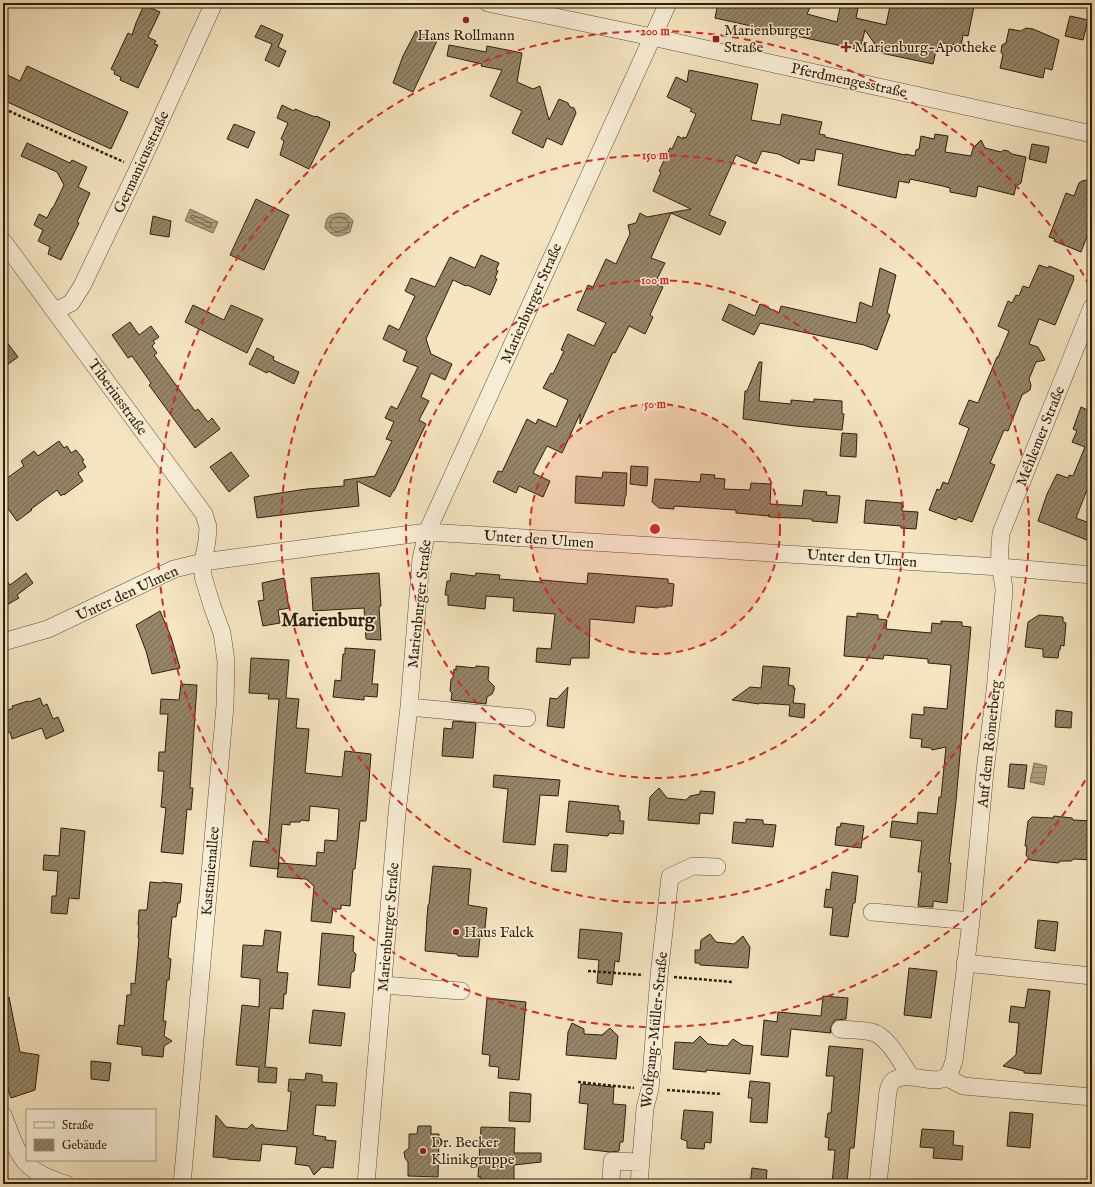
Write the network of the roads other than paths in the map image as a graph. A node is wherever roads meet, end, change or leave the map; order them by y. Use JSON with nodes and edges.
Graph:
{"nodes":[{"id":1,"x":214,"y":3,"type":"edge"},
{"id":2,"x":488,"y":3,"type":"edge"},
{"id":3,"x":668,"y":3,"type":"edge"},
{"id":4,"x":652,"y":37,"type":"junction"},
{"id":5,"x":1092,"y":134,"type":"edge"},
{"id":6,"x":3,"y":241,"type":"edge"},
{"id":7,"x":1092,"y":308,"type":"edge"},
{"id":8,"x":55,"y":311,"type":"junction"},
{"id":9,"x":427,"y":532,"type":"junction"},
{"id":10,"x":204,"y":562,"type":"junction"},
{"id":11,"x":1000,"y":567,"type":"junction"},
{"id":12,"x":1092,"y":574,"type":"edge"},
{"id":13,"x":3,"y":642,"type":"edge"},
{"id":14,"x":409,"y":707,"type":"junction"},
{"id":15,"x":527,"y":718,"type":"dead end"},
{"id":16,"x":717,"y":867,"type":"dead end"},
{"id":17,"x":872,"y":912,"type":"dead end"},
{"id":18,"x":971,"y":921,"type":"junction"},
{"id":19,"x":965,"y":963,"type":"junction"},
{"id":20,"x":1092,"y":976,"type":"edge"},
{"id":21,"x":383,"y":985,"type":"junction"},
{"id":22,"x":461,"y":991,"type":"dead end"},
{"id":23,"x":840,"y":1029,"type":"dead end"},
{"id":24,"x":911,"y":1077,"type":"junction"},
{"id":25,"x":946,"y":1077,"type":"junction"},
{"id":26,"x":1092,"y":1097,"type":"edge"},
{"id":27,"x":3,"y":1116,"type":"edge"},
{"id":28,"x":641,"y":1162,"type":"junction"},
{"id":29,"x":66,"y":1184,"type":"edge"},
{"id":30,"x":182,"y":1184,"type":"edge"},
{"id":31,"x":366,"y":1184,"type":"edge"},
{"id":32,"x":611,"y":1184,"type":"edge"},
{"id":33,"x":639,"y":1184,"type":"edge"},
{"id":34,"x":878,"y":1184,"type":"edge"}],
"edges":[{"from":1,"to":8,"type":"street","name":"Germanicusstraße"},
{"from":2,"to":4,"type":"street","name":"Pferdmengesstraße"},
{"from":3,"to":4,"type":"street","name":"Marienburger Straße"},
{"from":4,"to":5,"type":"street","name":"Pferdmengesstraße"},
{"from":4,"to":9,"type":"street","name":"Marienburger Straße"},
{"from":6,"to":8,"type":"street","name":"Tiberiusstraße"},
{"from":7,"to":11,"type":"street","name":"Mehlemer Straße"},
{"from":8,"to":10,"type":"street","name":"Tiberiusstraße"},
{"from":9,"to":10,"type":"street","name":"Unter den Ulmen"},
{"from":9,"to":11,"type":"street","name":"Unter den Ulmen"},
{"from":9,"to":14,"type":"street","name":"Marienburger Straße"},
{"from":10,"to":13,"type":"street","name":"Unter den Ulmen"},
{"from":10,"to":30,"type":"street","name":"Kastanienallee"},
{"from":11,"to":12,"type":"street","name":"Unter den Ulmen"},
{"from":11,"to":18,"type":"street","name":"Auf dem Römerberg"},
{"from":14,"to":15,"type":"street"},
{"from":14,"to":21,"type":"street","name":"Marienburger Straße"},
{"from":16,"to":28,"type":"street","name":"Wolfgang-Müller-Straße"},
{"from":17,"to":18,"type":"street"},
{"from":18,"to":19,"type":"street","name":"Auf dem Römerberg"},
{"from":19,"to":20,"type":"street"},
{"from":19,"to":25,"type":"street","name":"Auf dem Römerberg"},
{"from":21,"to":22,"type":"street"},
{"from":21,"to":31,"type":"street","name":"Marienburger Straße"},
{"from":23,"to":24,"type":"street"},
{"from":24,"to":25,"type":"street"},
{"from":24,"to":34,"type":"street"},
{"from":25,"to":26,"type":"street"},
{"from":27,"to":29,"type":"street"},
{"from":28,"to":32,"type":"street"},
{"from":28,"to":33,"type":"street","name":"Wolfgang-Müller-Straße"}]}
